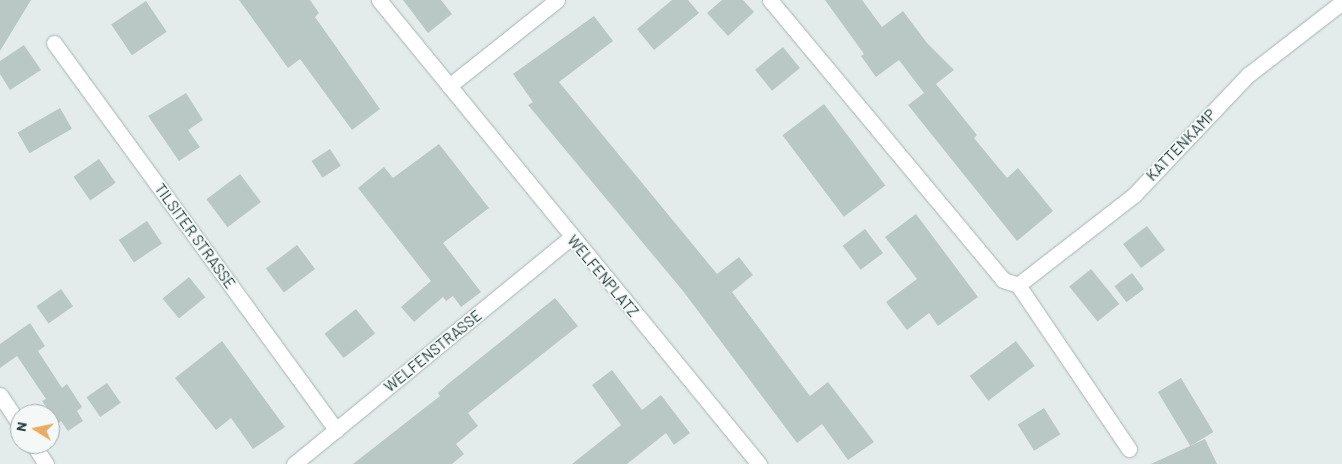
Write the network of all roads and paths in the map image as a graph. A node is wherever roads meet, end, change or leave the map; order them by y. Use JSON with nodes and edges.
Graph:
{"nodes":[{"id":1,"x":379,"y":0,"type":"edge"},
{"id":2,"x":557,"y":0,"type":"edge"},
{"id":3,"x":770,"y":0,"type":"edge"},
{"id":4,"x":1342,"y":2,"type":"edge"},
{"id":5,"x":54,"y":43,"type":"dead end"},
{"id":6,"x":449,"y":86,"type":"junction"},
{"id":7,"x":571,"y":237,"type":"junction"},
{"id":8,"x":1018,"y":285,"type":"junction"},
{"id":9,"x":0,"y":395,"type":"edge"},
{"id":10,"x":10,"y":410,"type":"edge"},
{"id":11,"x":336,"y":430,"type":"junction"},
{"id":12,"x":1129,"y":449,"type":"dead end"},
{"id":13,"x":294,"y":464,"type":"edge"},
{"id":14,"x":759,"y":464,"type":"edge"}],
"edges":[{"from":1,"to":6,"type":"street","name":"WELFENPLATZ"},
{"from":2,"to":6,"type":"street"},
{"from":3,"to":8,"type":"street"},
{"from":4,"to":8,"type":"street","name":"KATTENKAMP"},
{"from":5,"to":11,"type":"street","name":"TILSITER STRASSE"},
{"from":6,"to":7,"type":"street","name":"WELFENPLATZ"},
{"from":7,"to":11,"type":"street","name":"WELFENSTRASSE"},
{"from":7,"to":14,"type":"street","name":"WELFENPLATZ"},
{"from":8,"to":12,"type":"street"},
{"from":9,"to":10,"type":"street"},
{"from":11,"to":13,"type":"street","name":"WELFENSTRASSE"}]}
